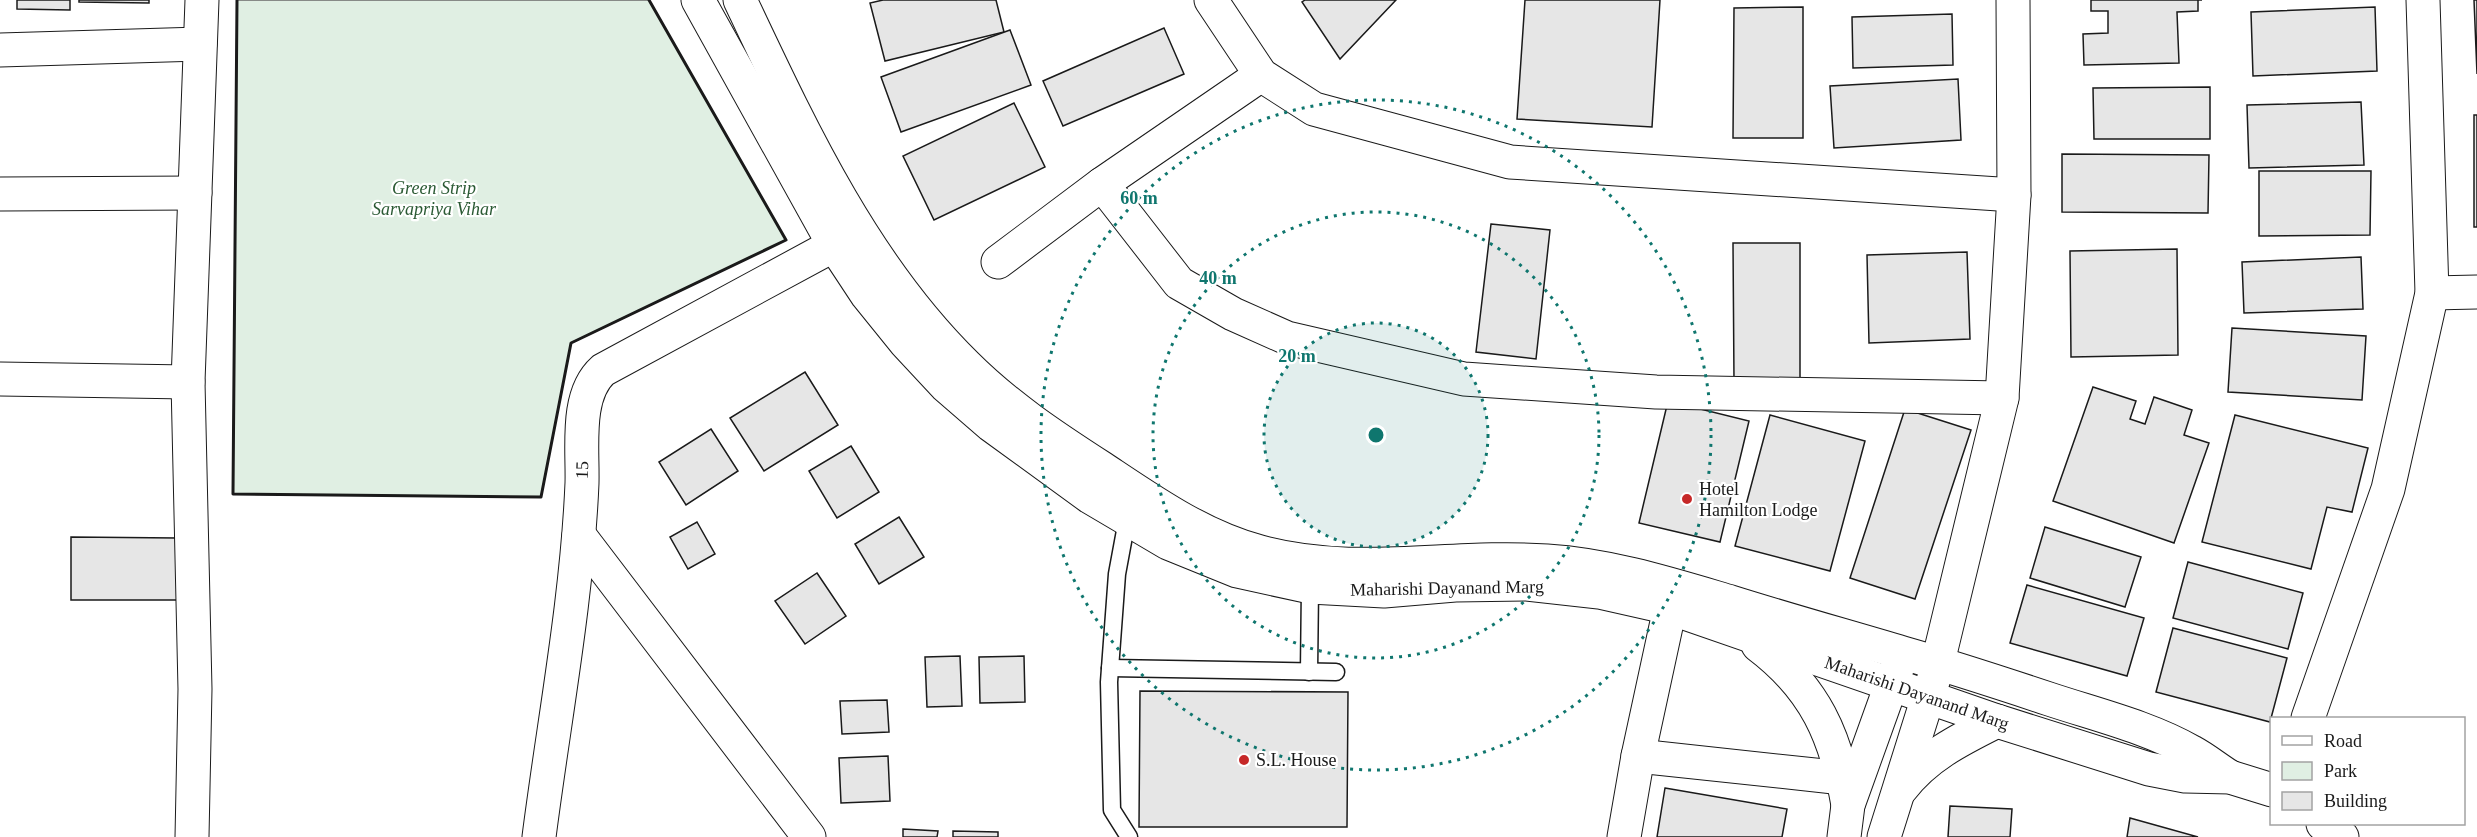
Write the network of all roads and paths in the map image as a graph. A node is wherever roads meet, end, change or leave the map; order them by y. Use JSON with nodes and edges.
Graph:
{"nodes":[{"id":1,"x":201,"y":0,"type":"edge"},
{"id":2,"x":698,"y":0,"type":"edge"},
{"id":3,"x":740,"y":0,"type":"edge"},
{"id":4,"x":1211,"y":0,"type":"edge"},
{"id":5,"x":2013,"y":0,"type":"edge"},
{"id":6,"x":2423,"y":0,"type":"edge"},
{"id":7,"x":200,"y":44,"type":"junction"},
{"id":8,"x":0,"y":50,"type":"edge"},
{"id":9,"x":1261,"y":75,"type":"junction"},
{"id":10,"x":775,"y":107,"type":"junction"},
{"id":11,"x":1102,"y":184,"type":"junction"},
{"id":12,"x":195,"y":193,"type":"junction"},
{"id":13,"x":0,"y":194,"type":"edge"},
{"id":14,"x":2014,"y":195,"type":"junction"},
{"id":15,"x":847,"y":237,"type":"junction"},
{"id":16,"x":998,"y":262,"type":"dead end"},
{"id":17,"x":2477,"y":292,"type":"edge"},
{"id":18,"x":2433,"y":293,"type":"junction"},
{"id":19,"x":0,"y":379,"type":"edge"},
{"id":20,"x":188,"y":382,"type":"junction"},
{"id":21,"x":2002,"y":398,"type":"junction"},
{"id":22,"x":1127,"y":519,"type":"junction"},
{"id":23,"x":579,"y":535,"type":"junction"},
{"id":24,"x":1310,"y":587,"type":"junction"},
{"id":25,"x":1670,"y":608,"type":"junction"},
{"id":26,"x":1736,"y":630,"type":"junction"},
{"id":27,"x":1903,"y":652,"type":"junction"},
{"id":28,"x":1938,"y":662,"type":"junction"},
{"id":29,"x":1110,"y":668,"type":"junction"},
{"id":30,"x":1309,"y":672,"type":"junction"},
{"id":31,"x":1336,"y":672,"type":"dead end"},
{"id":32,"x":1892,"y":684,"type":"junction"},
{"id":33,"x":1928,"y":698,"type":"junction"},
{"id":34,"x":2308,"y":717,"type":"edge"},
{"id":35,"x":1997,"y":721,"type":"junction"},
{"id":36,"x":1638,"y":756,"type":"junction"},
{"id":37,"x":2230,"y":777,"type":"junction"},
{"id":38,"x":2270,"y":790,"type":"edge"},
{"id":39,"x":1845,"y":792,"type":"junction"},
{"id":40,"x":1896,"y":795,"type":"junction"},
{"id":41,"x":2324,"y":825,"type":"edge"},
{"id":42,"x":192,"y":837,"type":"edge"},
{"id":43,"x":539,"y":837,"type":"edge"},
{"id":44,"x":809,"y":837,"type":"edge"},
{"id":45,"x":1129,"y":837,"type":"edge"},
{"id":46,"x":1624,"y":837,"type":"edge"},
{"id":47,"x":1844,"y":837,"type":"edge"},
{"id":48,"x":1884,"y":837,"type":"edge"},
{"id":49,"x":2342,"y":837,"type":"edge"}],
"edges":[{"from":1,"to":7,"type":"street"},
{"from":2,"to":10,"type":"street"},
{"from":3,"to":10,"type":"street"},
{"from":4,"to":9,"type":"street"},
{"from":5,"to":14,"type":"street"},
{"from":6,"to":18,"type":"street"},
{"from":7,"to":8,"type":"street"},
{"from":7,"to":12,"type":"street"},
{"from":9,"to":11,"type":"street"},
{"from":9,"to":14,"type":"street"},
{"from":10,"to":15,"type":"street"},
{"from":11,"to":16,"type":"street"},
{"from":11,"to":21,"type":"street"},
{"from":12,"to":13,"type":"street"},
{"from":12,"to":20,"type":"street"},
{"from":14,"to":21,"type":"street"},
{"from":15,"to":22,"type":"street","name":"Maharishi Dayanand Marg"},
{"from":15,"to":23,"type":"street","name":"15"},
{"from":15,"to":27,"type":"street","name":"Maharishi Dayanand Marg"},
{"from":17,"to":18,"type":"street"},
{"from":18,"to":34,"type":"street"},
{"from":19,"to":20,"type":"street"},
{"from":20,"to":42,"type":"street"},
{"from":21,"to":28,"type":"street"},
{"from":22,"to":24,"type":"street","name":"Maharishi Dayanand Marg"},
{"from":22,"to":29,"type":"lane"},
{"from":23,"to":43,"type":"street","name":"15"},
{"from":23,"to":44,"type":"street"},
{"from":24,"to":25,"type":"street","name":"Maharishi Dayanand Marg"},
{"from":24,"to":30,"type":"lane"},
{"from":25,"to":26,"type":"street","name":"Maharishi Dayanand Marg"},
{"from":25,"to":36,"type":"street"},
{"from":26,"to":32,"type":"street","name":"Maharishi Dayanand Marg"},
{"from":26,"to":39,"type":"street"},
{"from":27,"to":28,"type":"street","name":"Maharishi Dayanand Marg"},
{"from":27,"to":32,"type":"street"},
{"from":28,"to":33,"type":"street"},
{"from":28,"to":37,"type":"street","name":"Maharishi Dayanand Marg"},
{"from":29,"to":30,"type":"lane"},
{"from":29,"to":45,"type":"lane"},
{"from":30,"to":31,"type":"lane"},
{"from":32,"to":33,"type":"street","name":"Maharishi Dayanand Marg"},
{"from":32,"to":39,"type":"street"},
{"from":33,"to":35,"type":"street","name":"Maharishi Dayanand Marg"},
{"from":33,"to":40,"type":"street"},
{"from":35,"to":37,"type":"street","name":"Maharishi Dayanand Marg"},
{"from":35,"to":40,"type":"street"},
{"from":36,"to":39,"type":"street"},
{"from":36,"to":46,"type":"street"},
{"from":37,"to":38,"type":"street","name":"Maharishi Dayanand Marg"},
{"from":39,"to":47,"type":"street"},
{"from":40,"to":48,"type":"street"},
{"from":41,"to":49,"type":"street"}]}
